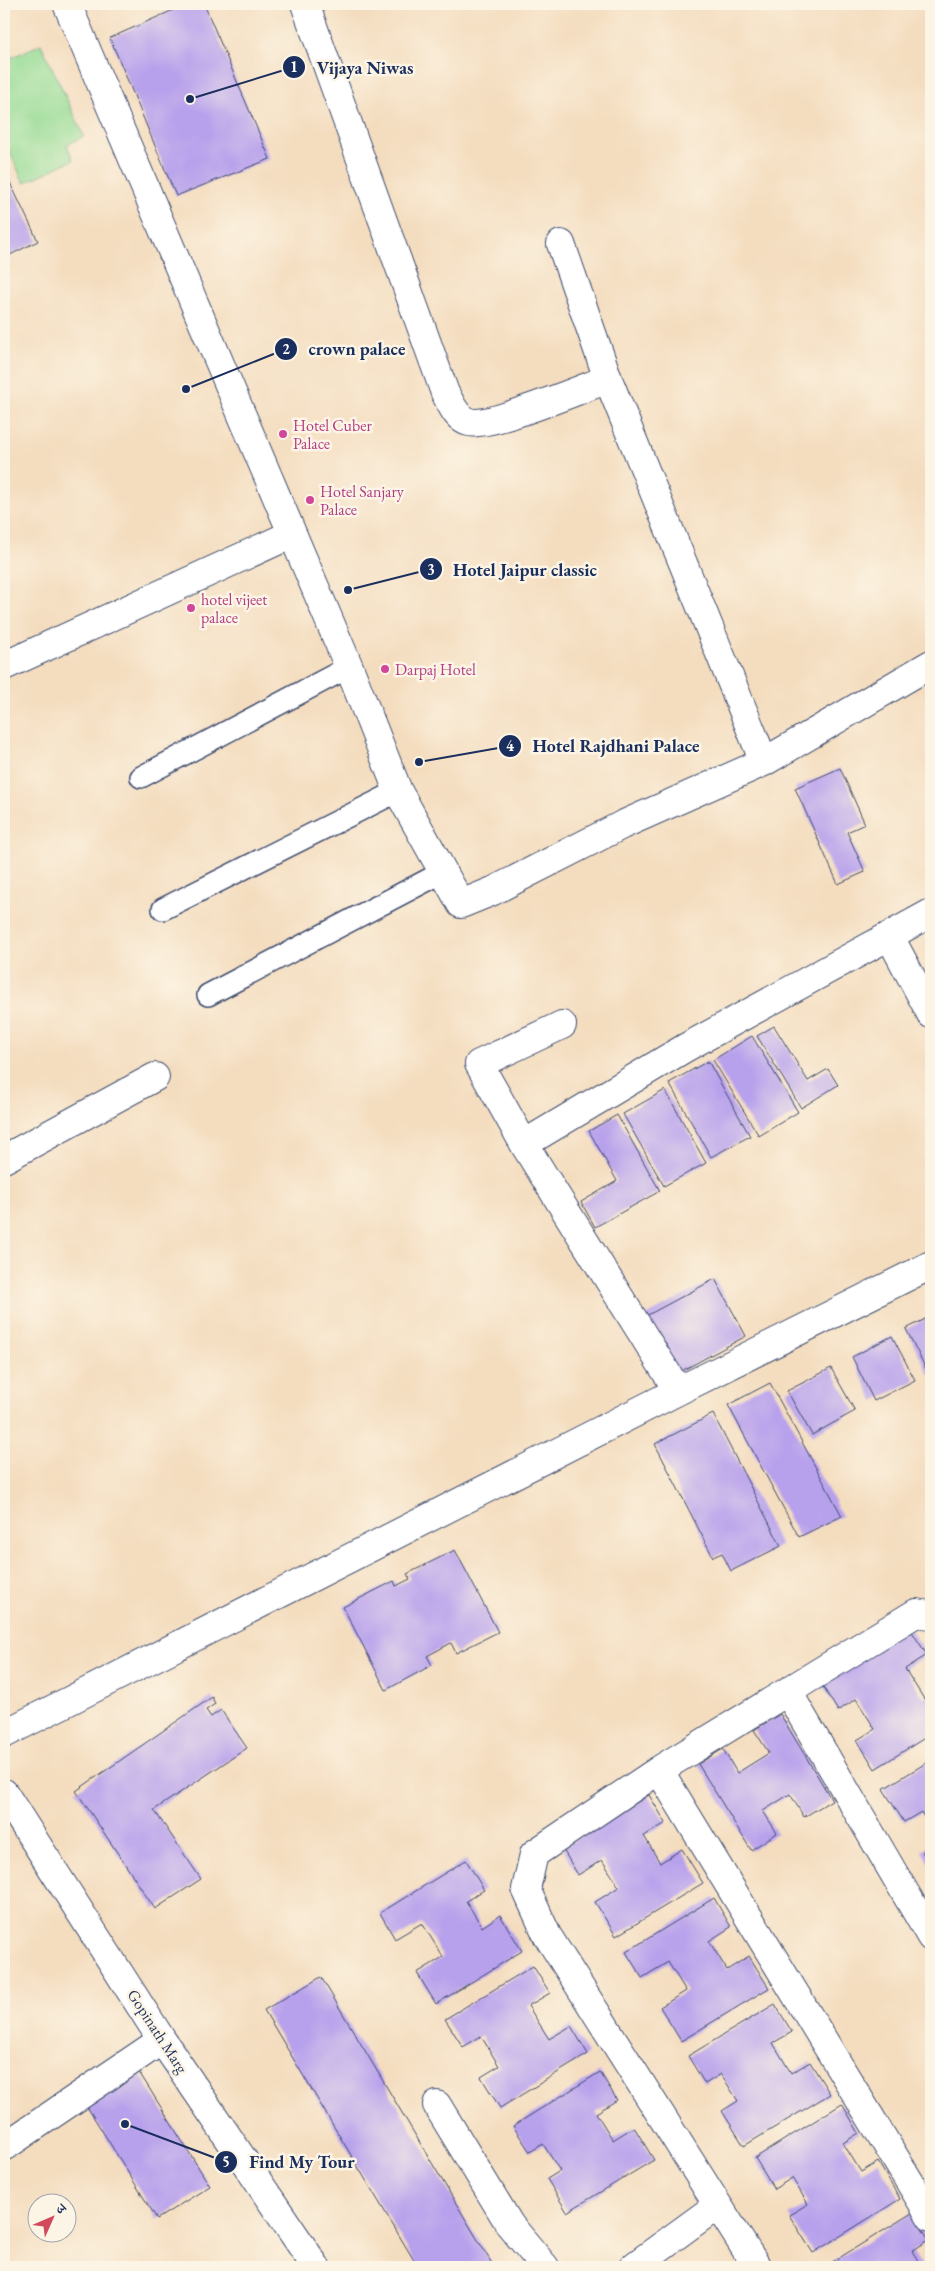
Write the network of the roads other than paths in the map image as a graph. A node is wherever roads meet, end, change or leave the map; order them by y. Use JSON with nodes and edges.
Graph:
{"nodes":[{"id":1,"x":67,"y":4,"type":"edge"},
{"id":2,"x":306,"y":4,"type":"edge"},
{"id":3,"x":561,"y":244,"type":"dead end"},
{"id":4,"x":608,"y":379,"type":"junction"},
{"id":5,"x":292,"y":534,"type":"junction"},
{"id":6,"x":931,"y":664,"type":"edge"},
{"id":7,"x":4,"y":666,"type":"edge"},
{"id":8,"x":348,"y":667,"type":"junction"},
{"id":9,"x":764,"y":762,"type":"junction"},
{"id":10,"x":141,"y":777,"type":"dead end"},
{"id":11,"x":398,"y":791,"type":"junction"},
{"id":12,"x":443,"y":872,"type":"junction"},
{"id":13,"x":163,"y":909,"type":"dead end"},
{"id":14,"x":931,"y":913,"type":"edge"},
{"id":15,"x":890,"y":937,"type":"junction"},
{"id":16,"x":208,"y":995,"type":"dead end"},
{"id":17,"x":931,"y":1014,"type":"edge"},
{"id":18,"x":562,"y":1025,"type":"dead end"},
{"id":19,"x":155,"y":1077,"type":"dead end"},
{"id":20,"x":524,"y":1144,"type":"junction"},
{"id":21,"x":4,"y":1159,"type":"edge"},
{"id":22,"x":931,"y":1265,"type":"edge"},
{"id":23,"x":678,"y":1391,"type":"junction"},
{"id":24,"x":931,"y":1615,"type":"edge"},
{"id":25,"x":788,"y":1692,"type":"junction"},
{"id":26,"x":4,"y":1734,"type":"edge"},
{"id":27,"x":659,"y":1770,"type":"junction"},
{"id":28,"x":4,"y":1793,"type":"edge"},
{"id":29,"x":931,"y":1937,"type":"edge"},
{"id":30,"x":162,"y":2040,"type":"junction"},
{"id":31,"x":437,"y":2105,"type":"dead end"},
{"id":32,"x":4,"y":2147,"type":"edge"},
{"id":33,"x":718,"y":2205,"type":"junction"},
{"id":34,"x":931,"y":2217,"type":"edge"},
{"id":35,"x":316,"y":2267,"type":"edge"},
{"id":36,"x":545,"y":2267,"type":"edge"},
{"id":37,"x":633,"y":2267,"type":"edge"},
{"id":38,"x":757,"y":2267,"type":"edge"}],
"edges":[{"from":1,"to":5,"type":"street"},
{"from":2,"to":4,"type":"street"},
{"from":3,"to":4,"type":"street"},
{"from":4,"to":9,"type":"street"},
{"from":5,"to":7,"type":"street"},
{"from":5,"to":8,"type":"street"},
{"from":6,"to":9,"type":"street"},
{"from":8,"to":10,"type":"lane"},
{"from":8,"to":11,"type":"street"},
{"from":9,"to":12,"type":"street"},
{"from":11,"to":12,"type":"street"},
{"from":11,"to":13,"type":"lane"},
{"from":12,"to":16,"type":"lane"},
{"from":14,"to":15,"type":"street"},
{"from":15,"to":17,"type":"street"},
{"from":15,"to":20,"type":"street"},
{"from":18,"to":20,"type":"street"},
{"from":19,"to":21,"type":"street"},
{"from":20,"to":23,"type":"street"},
{"from":22,"to":23,"type":"street"},
{"from":23,"to":26,"type":"street"},
{"from":24,"to":25,"type":"street"},
{"from":25,"to":27,"type":"street"},
{"from":25,"to":29,"type":"street"},
{"from":27,"to":33,"type":"street"},
{"from":27,"to":34,"type":"street"},
{"from":28,"to":30,"type":"street","name":"Gopinath Marg"},
{"from":30,"to":32,"type":"street"},
{"from":30,"to":35,"type":"street","name":"Gopinath Marg"},
{"from":31,"to":36,"type":"street"},
{"from":33,"to":37,"type":"street"},
{"from":33,"to":38,"type":"street"}]}
